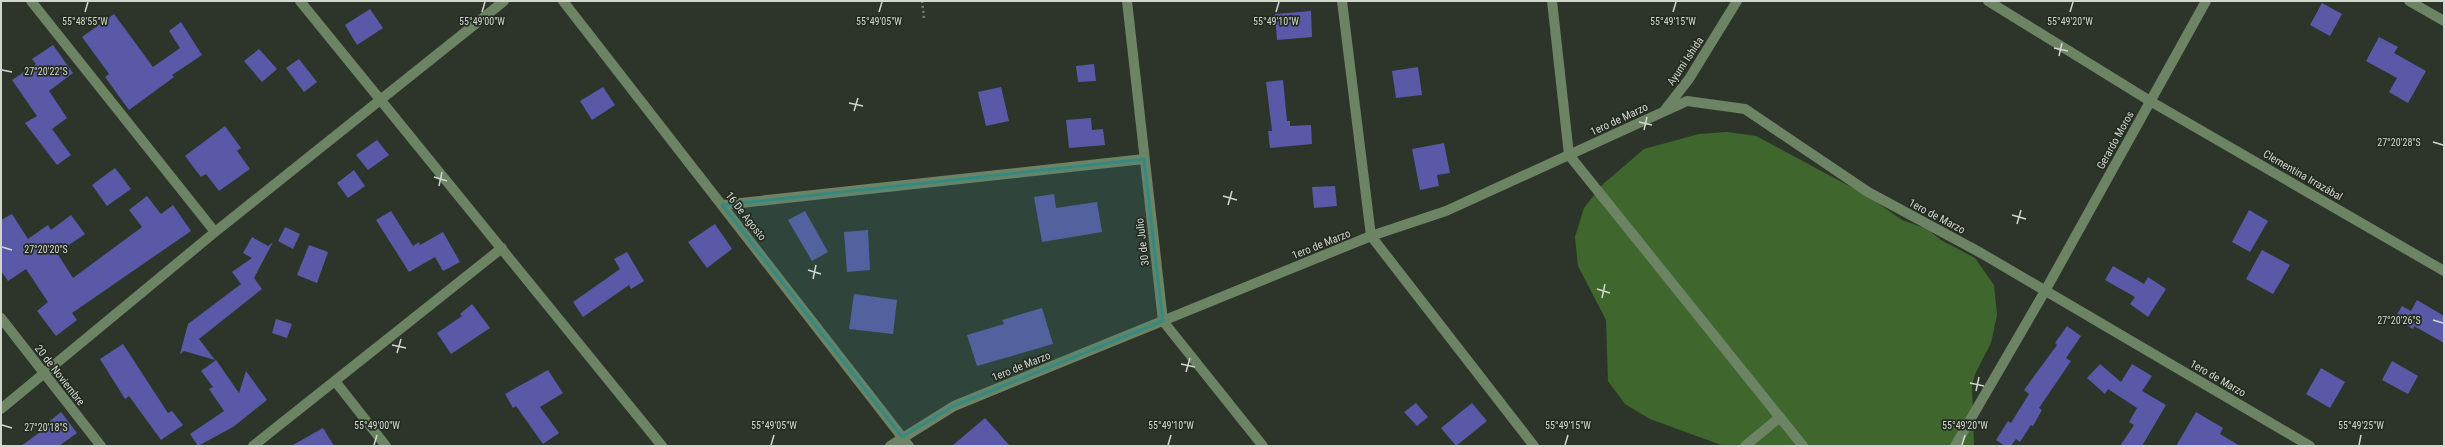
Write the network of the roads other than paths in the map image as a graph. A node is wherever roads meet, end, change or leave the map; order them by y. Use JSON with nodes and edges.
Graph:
{"nodes":[{"id":1,"x":31,"y":1,"type":"edge"},
{"id":2,"x":300,"y":1,"type":"edge"},
{"id":3,"x":504,"y":1,"type":"edge"},
{"id":4,"x":563,"y":1,"type":"edge"},
{"id":5,"x":1127,"y":1,"type":"edge"},
{"id":6,"x":1342,"y":1,"type":"edge"},
{"id":7,"x":1552,"y":1,"type":"edge"},
{"id":8,"x":1737,"y":1,"type":"edge"},
{"id":9,"x":1988,"y":1,"type":"edge"},
{"id":10,"x":2206,"y":1,"type":"edge"},
{"id":11,"x":2409,"y":1,"type":"edge"},
{"id":12,"x":2444,"y":21,"type":"edge"},
{"id":13,"x":382,"y":99,"type":"junction"},
{"id":14,"x":2150,"y":101,"type":"junction"},
{"id":15,"x":1663,"y":112,"type":"junction"},
{"id":16,"x":1569,"y":155,"type":"junction"},
{"id":17,"x":1144,"y":159,"type":"junction"},
{"id":18,"x":722,"y":205,"type":"junction"},
{"id":19,"x":215,"y":232,"type":"junction"},
{"id":20,"x":1371,"y":236,"type":"junction"},
{"id":21,"x":502,"y":248,"type":"junction"},
{"id":22,"x":2444,"y":271,"type":"edge"},
{"id":23,"x":2045,"y":291,"type":"junction"},
{"id":24,"x":1,"y":318,"type":"edge"},
{"id":25,"x":1164,"y":322,"type":"junction"},
{"id":26,"x":43,"y":374,"type":"junction"},
{"id":27,"x":335,"y":381,"type":"junction"},
{"id":28,"x":1,"y":409,"type":"edge"},
{"id":29,"x":1780,"y":416,"type":"junction"},
{"id":30,"x":902,"y":437,"type":"junction"},
{"id":31,"x":101,"y":446,"type":"edge"},
{"id":32,"x":253,"y":446,"type":"edge"},
{"id":33,"x":386,"y":446,"type":"edge"},
{"id":34,"x":662,"y":446,"type":"edge"},
{"id":35,"x":890,"y":446,"type":"edge"},
{"id":36,"x":909,"y":446,"type":"edge"},
{"id":37,"x":1263,"y":446,"type":"edge"},
{"id":38,"x":1534,"y":446,"type":"edge"},
{"id":39,"x":1745,"y":446,"type":"edge"},
{"id":40,"x":1803,"y":446,"type":"edge"},
{"id":41,"x":1955,"y":446,"type":"edge"},
{"id":42,"x":2310,"y":446,"type":"edge"}],
"edges":[{"from":1,"to":19,"type":"street"},
{"from":2,"to":13,"type":"street"},
{"from":3,"to":13,"type":"street"},
{"from":4,"to":18,"type":"street","name":"16 De Agosto"},
{"from":5,"to":17,"type":"street","name":"30 de Julio"},
{"from":6,"to":20,"type":"street"},
{"from":7,"to":16,"type":"street"},
{"from":8,"to":15,"type":"street","name":"Ayumi Ishida"},
{"from":9,"to":14,"type":"street","name":"Clementina Irrazábal"},
{"from":10,"to":14,"type":"street","name":"Gerardo Moros"},
{"from":11,"to":12,"type":"street"},
{"from":13,"to":19,"type":"street"},
{"from":13,"to":21,"type":"street"},
{"from":14,"to":22,"type":"street","name":"Clementina Irrazábal"},
{"from":14,"to":23,"type":"street","name":"Gerardo Moros"},
{"from":15,"to":16,"type":"street","name":"1ero de Marzo"},
{"from":15,"to":23,"type":"street","name":"1ero de Marzo"},
{"from":16,"to":20,"type":"street","name":"1ero de Marzo"},
{"from":16,"to":29,"type":"street"},
{"from":17,"to":18,"type":"street"},
{"from":17,"to":25,"type":"street","name":"30 de Julio"},
{"from":18,"to":30,"type":"street","name":"16 De Agosto"},
{"from":19,"to":26,"type":"street"},
{"from":20,"to":25,"type":"street","name":"1ero de Marzo"},
{"from":20,"to":38,"type":"street"},
{"from":21,"to":27,"type":"street"},
{"from":21,"to":34,"type":"street"},
{"from":23,"to":41,"type":"street","name":"Gerardo Moros"},
{"from":23,"to":42,"type":"street","name":"1ero de Marzo"},
{"from":24,"to":26,"type":"street","name":"20 de Noviembre"},
{"from":25,"to":30,"type":"street","name":"1ero de Marzo"},
{"from":25,"to":37,"type":"street"},
{"from":26,"to":28,"type":"street"},
{"from":26,"to":31,"type":"street","name":"20 de Noviembre"},
{"from":27,"to":32,"type":"street"},
{"from":27,"to":33,"type":"street"},
{"from":29,"to":39,"type":"street"},
{"from":29,"to":40,"type":"street"},
{"from":30,"to":35,"type":"street"},
{"from":30,"to":36,"type":"street","name":"16 De Agosto"}]}
